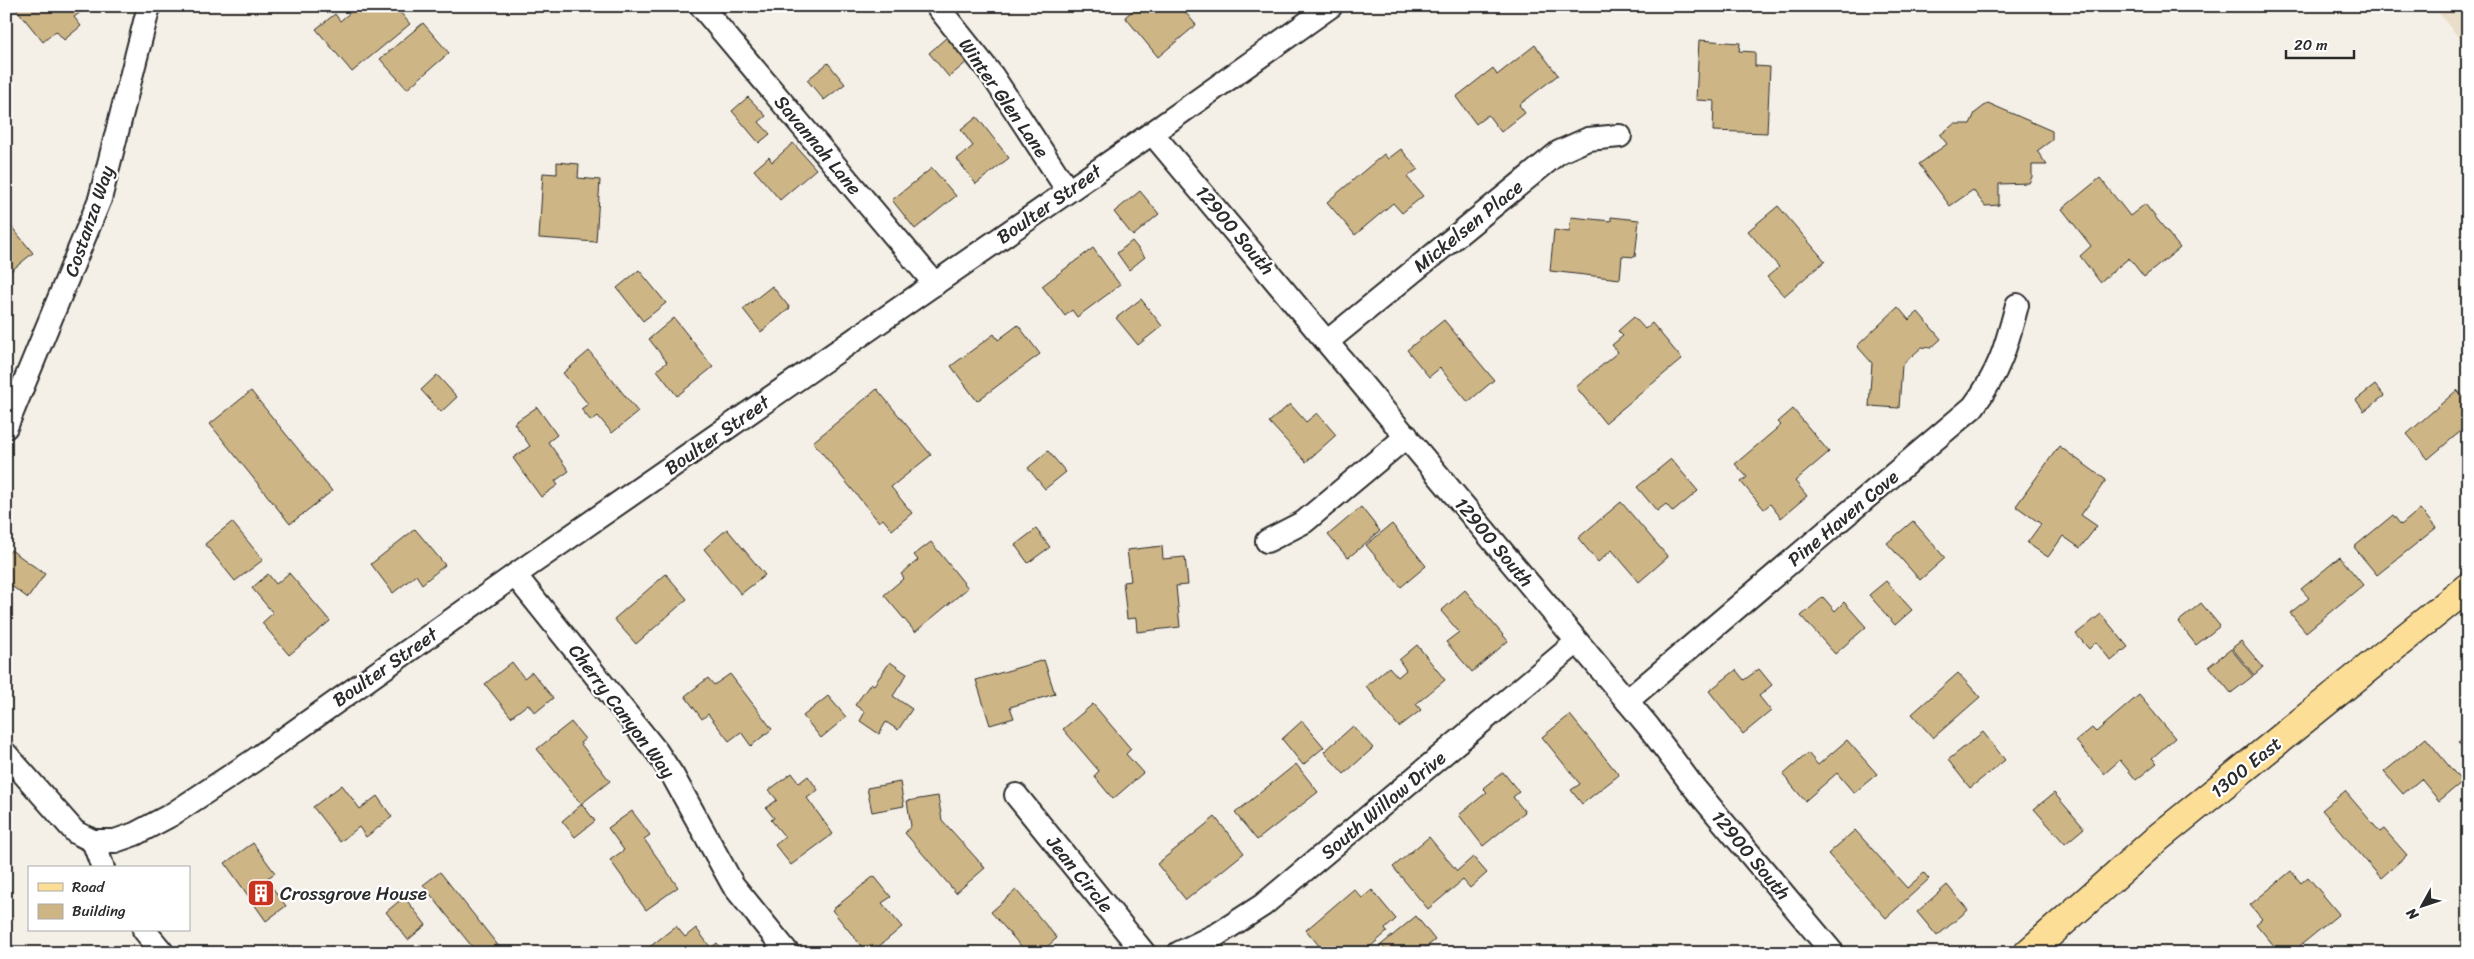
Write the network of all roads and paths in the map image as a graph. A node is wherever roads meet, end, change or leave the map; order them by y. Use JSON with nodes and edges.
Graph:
{"nodes":[{"id":1,"x":149,"y":6,"type":"edge"},
{"id":2,"x":701,"y":6,"type":"edge"},
{"id":3,"x":937,"y":6,"type":"edge"},
{"id":4,"x":1331,"y":6,"type":"edge"},
{"id":5,"x":1152,"y":133,"type":"junction"},
{"id":6,"x":1620,"y":136,"type":"dead end"},
{"id":7,"x":1068,"y":191,"type":"junction"},
{"id":8,"x":935,"y":284,"type":"junction"},
{"id":9,"x":2017,"y":305,"type":"dead end"},
{"id":10,"x":1328,"y":340,"type":"junction"},
{"id":11,"x":6,"y":427,"type":"edge"},
{"id":12,"x":1407,"y":436,"type":"junction"},
{"id":13,"x":1267,"y":541,"type":"dead end"},
{"id":14,"x":515,"y":575,"type":"junction"},
{"id":15,"x":2468,"y":587,"type":"edge"},
{"id":16,"x":1577,"y":642,"type":"junction"},
{"id":17,"x":1627,"y":701,"type":"junction"},
{"id":18,"x":6,"y":754,"type":"edge"},
{"id":19,"x":1016,"y":795,"type":"dead end"},
{"id":20,"x":93,"y":841,"type":"junction"},
{"id":21,"x":102,"y":866,"type":"edge"},
{"id":22,"x":146,"y":932,"type":"edge"},
{"id":23,"x":163,"y":953,"type":"edge"},
{"id":24,"x":788,"y":953,"type":"edge"},
{"id":25,"x":1144,"y":953,"type":"edge"},
{"id":26,"x":1179,"y":953,"type":"edge"},
{"id":27,"x":1833,"y":953,"type":"edge"},
{"id":28,"x":2028,"y":953,"type":"edge"}],
"edges":[{"from":1,"to":11,"type":"street","name":"Costanza Way"},
{"from":2,"to":8,"type":"street","name":"Savannah Lane"},
{"from":3,"to":7,"type":"street","name":"Winter Glen Lane"},
{"from":4,"to":5,"type":"street","name":"Boulter Street"},
{"from":5,"to":7,"type":"street","name":"Boulter Street"},
{"from":5,"to":10,"type":"street","name":"12900 South"},
{"from":6,"to":10,"type":"street","name":"Mickelsen Place"},
{"from":7,"to":8,"type":"street","name":"Boulter Street"},
{"from":8,"to":14,"type":"street","name":"Boulter Street"},
{"from":9,"to":17,"type":"street","name":"Pine Haven Cove"},
{"from":10,"to":12,"type":"street","name":"12900 South"},
{"from":12,"to":13,"type":"street"},
{"from":12,"to":16,"type":"street","name":"12900 South"},
{"from":14,"to":20,"type":"street","name":"Boulter Street"},
{"from":14,"to":24,"type":"street","name":"Cherry Canyon Way"},
{"from":15,"to":28,"type":"main road","name":"1300 East"},
{"from":16,"to":17,"type":"street","name":"12900 South"},
{"from":16,"to":26,"type":"street","name":"South Willow Drive"},
{"from":17,"to":27,"type":"street","name":"12900 South"},
{"from":18,"to":20,"type":"street"},
{"from":19,"to":25,"type":"street","name":"Jean Circle"},
{"from":20,"to":21,"type":"street"},
{"from":22,"to":23,"type":"street"}]}
